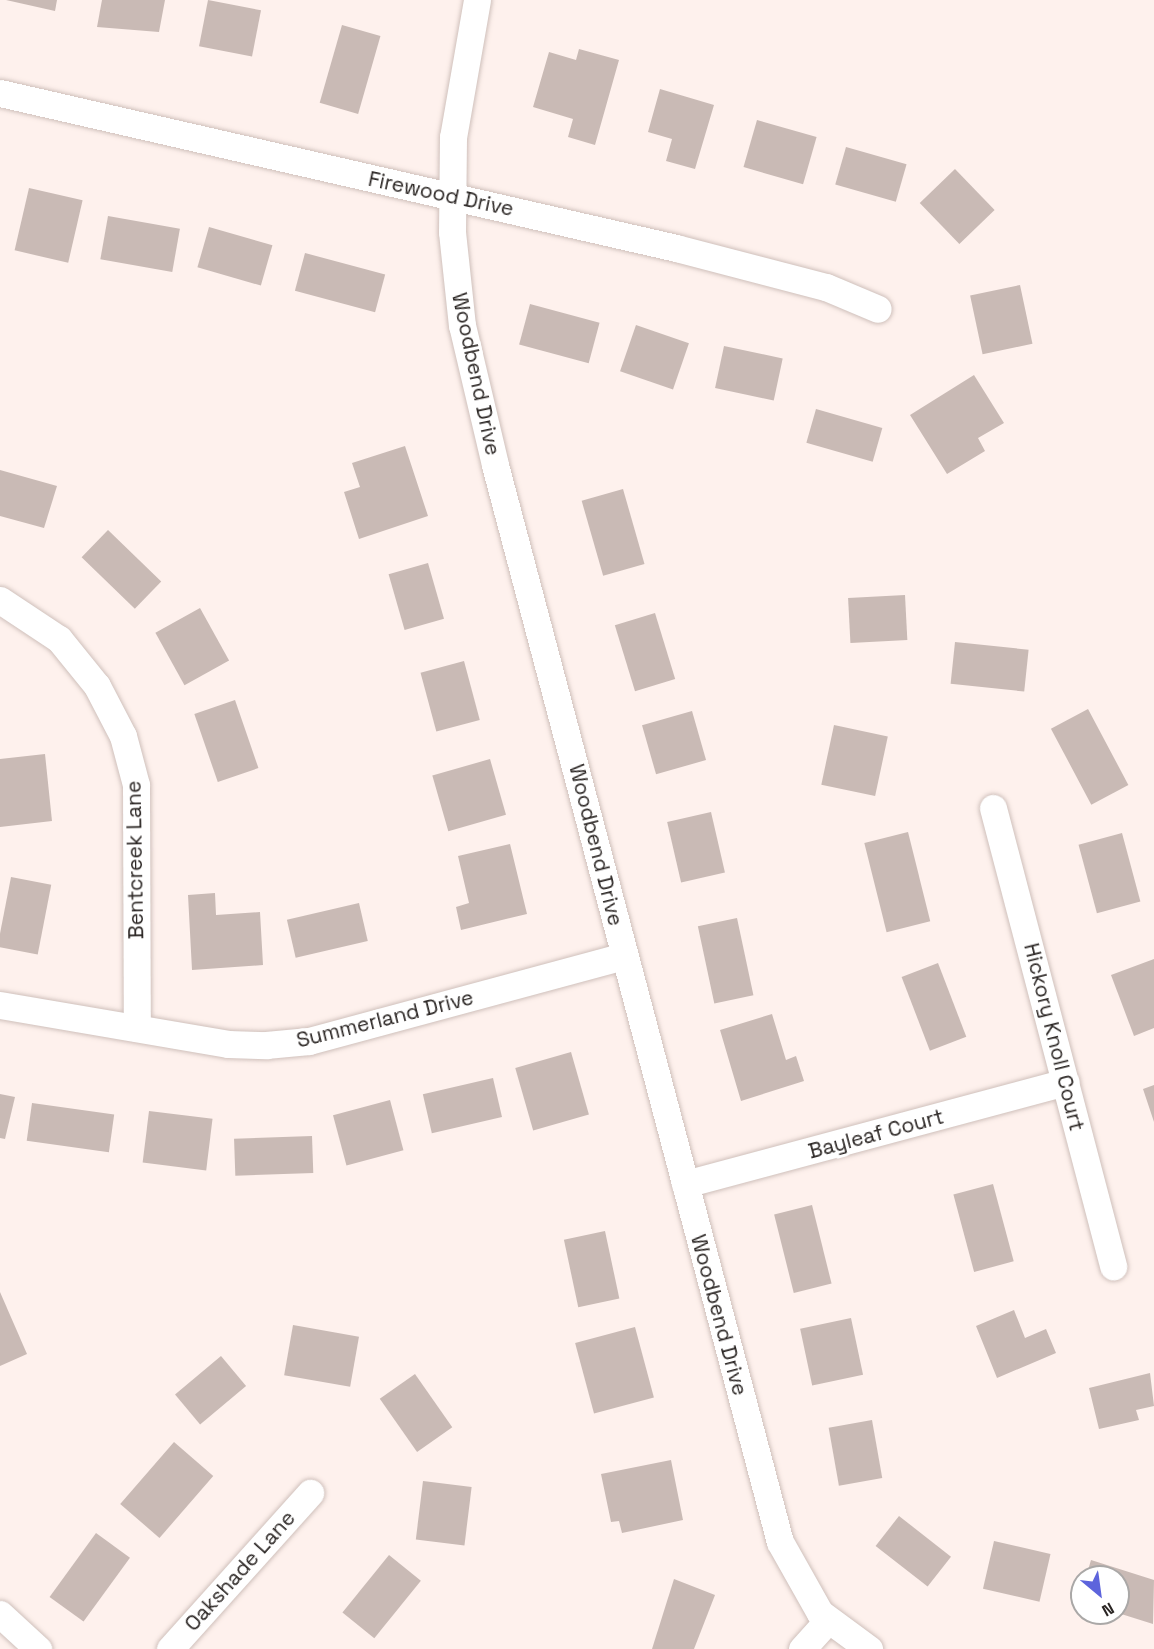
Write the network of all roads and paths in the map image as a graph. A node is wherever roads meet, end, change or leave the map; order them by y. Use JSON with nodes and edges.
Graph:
{"nodes":[{"id":1,"x":477,"y":0,"type":"edge"},
{"id":2,"x":0,"y":93,"type":"edge"},
{"id":3,"x":452,"y":200,"type":"junction"},
{"id":4,"x":878,"y":309,"type":"dead end"},
{"id":5,"x":0,"y":600,"type":"edge"},
{"id":6,"x":993,"y":808,"type":"dead end"},
{"id":7,"x":624,"y":956,"type":"junction"},
{"id":8,"x":0,"y":1005,"type":"edge"},
{"id":9,"x":137,"y":1028,"type":"junction"},
{"id":10,"x":1066,"y":1082,"type":"junction"},
{"id":11,"x":685,"y":1184,"type":"junction"},
{"id":12,"x":1113,"y":1267,"type":"dead end"},
{"id":13,"x":310,"y":1493,"type":"dead end"},
{"id":14,"x":0,"y":1614,"type":"edge"},
{"id":15,"x":828,"y":1620,"type":"junction"},
{"id":16,"x":38,"y":1649,"type":"edge"},
{"id":17,"x":170,"y":1649,"type":"edge"},
{"id":18,"x":802,"y":1649,"type":"edge"},
{"id":19,"x":869,"y":1649,"type":"edge"}],
"edges":[{"from":1,"to":3,"type":"street","name":"Woodbend Drive"},
{"from":2,"to":3,"type":"street","name":"Firewood Drive"},
{"from":3,"to":4,"type":"street","name":"Firewood Drive"},
{"from":3,"to":7,"type":"street","name":"Woodbend Drive"},
{"from":5,"to":9,"type":"street","name":"Bentcreek Lane"},
{"from":6,"to":10,"type":"street","name":"Hickory Knoll Court"},
{"from":7,"to":9,"type":"street","name":"Summerland Drive"},
{"from":7,"to":11,"type":"street","name":"Woodbend Drive"},
{"from":8,"to":9,"type":"street","name":"Summerland Drive"},
{"from":10,"to":11,"type":"street","name":"Bayleaf Court"},
{"from":10,"to":12,"type":"street","name":"Hickory Knoll Court"},
{"from":11,"to":15,"type":"street","name":"Woodbend Drive"},
{"from":13,"to":17,"type":"street","name":"Oakshade Lane"},
{"from":14,"to":16,"type":"street"},
{"from":15,"to":18,"type":"street"},
{"from":15,"to":19,"type":"street","name":"Woodbend Drive"}]}
